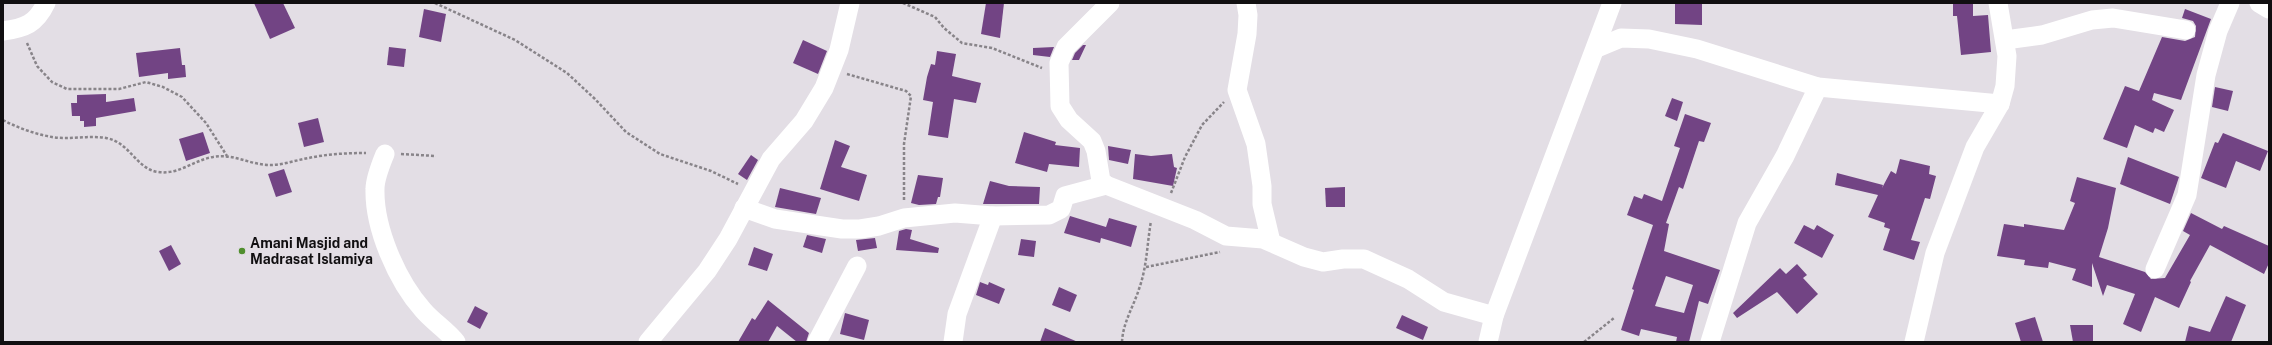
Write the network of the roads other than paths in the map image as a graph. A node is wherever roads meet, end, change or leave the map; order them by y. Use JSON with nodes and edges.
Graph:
{"nodes":[{"id":1,"x":46,"y":3,"type":"edge"},
{"id":2,"x":850,"y":3,"type":"edge"},
{"id":3,"x":1110,"y":3,"type":"edge"},
{"id":4,"x":1246,"y":3,"type":"edge"},
{"id":5,"x":1612,"y":3,"type":"edge"},
{"id":6,"x":1998,"y":3,"type":"edge"},
{"id":7,"x":2230,"y":3,"type":"edge"},
{"id":8,"x":2259,"y":3,"type":"edge"},
{"id":9,"x":2269,"y":9,"type":"edge"},
{"id":10,"x":11,"y":30,"type":"edge"},
{"id":11,"x":2186,"y":30,"type":"dead end"},
{"id":12,"x":2005,"y":40,"type":"junction"},
{"id":13,"x":1596,"y":48,"type":"junction"},
{"id":14,"x":1818,"y":87,"type":"junction"},
{"id":15,"x":2000,"y":104,"type":"junction"},
{"id":16,"x":385,"y":154,"type":"road end"},
{"id":17,"x":1106,"y":185,"type":"junction"},
{"id":18,"x":744,"y":208,"type":"junction"},
{"id":19,"x":993,"y":216,"type":"junction"},
{"id":20,"x":1271,"y":242,"type":"junction"},
{"id":21,"x":857,"y":266,"type":"dead end"},
{"id":22,"x":2155,"y":269,"type":"dead end"},
{"id":23,"x":1494,"y":316,"type":"junction"},
{"id":24,"x":456,"y":342,"type":"edge"},
{"id":25,"x":648,"y":342,"type":"edge"},
{"id":26,"x":817,"y":342,"type":"edge"},
{"id":27,"x":953,"y":342,"type":"edge"},
{"id":28,"x":1488,"y":342,"type":"edge"},
{"id":29,"x":1710,"y":342,"type":"edge"},
{"id":30,"x":1914,"y":342,"type":"edge"}],
"edges":[{"from":1,"to":10,"type":"street"},
{"from":2,"to":18,"type":"street"},
{"from":3,"to":17,"type":"street"},
{"from":4,"to":20,"type":"street"},
{"from":5,"to":13,"type":"street"},
{"from":6,"to":12,"type":"street"},
{"from":7,"to":22,"type":"street"},
{"from":8,"to":9,"type":"street"},
{"from":11,"to":12,"type":"street"},
{"from":12,"to":15,"type":"street"},
{"from":13,"to":14,"type":"street"},
{"from":13,"to":23,"type":"street"},
{"from":14,"to":15,"type":"street"},
{"from":14,"to":29,"type":"street"},
{"from":15,"to":30,"type":"street"},
{"from":16,"to":24,"type":"street"},
{"from":17,"to":19,"type":"street"},
{"from":17,"to":20,"type":"street"},
{"from":18,"to":19,"type":"street"},
{"from":18,"to":25,"type":"street"},
{"from":19,"to":27,"type":"street"},
{"from":20,"to":23,"type":"street"},
{"from":21,"to":26,"type":"street"},
{"from":23,"to":28,"type":"street"}]}
